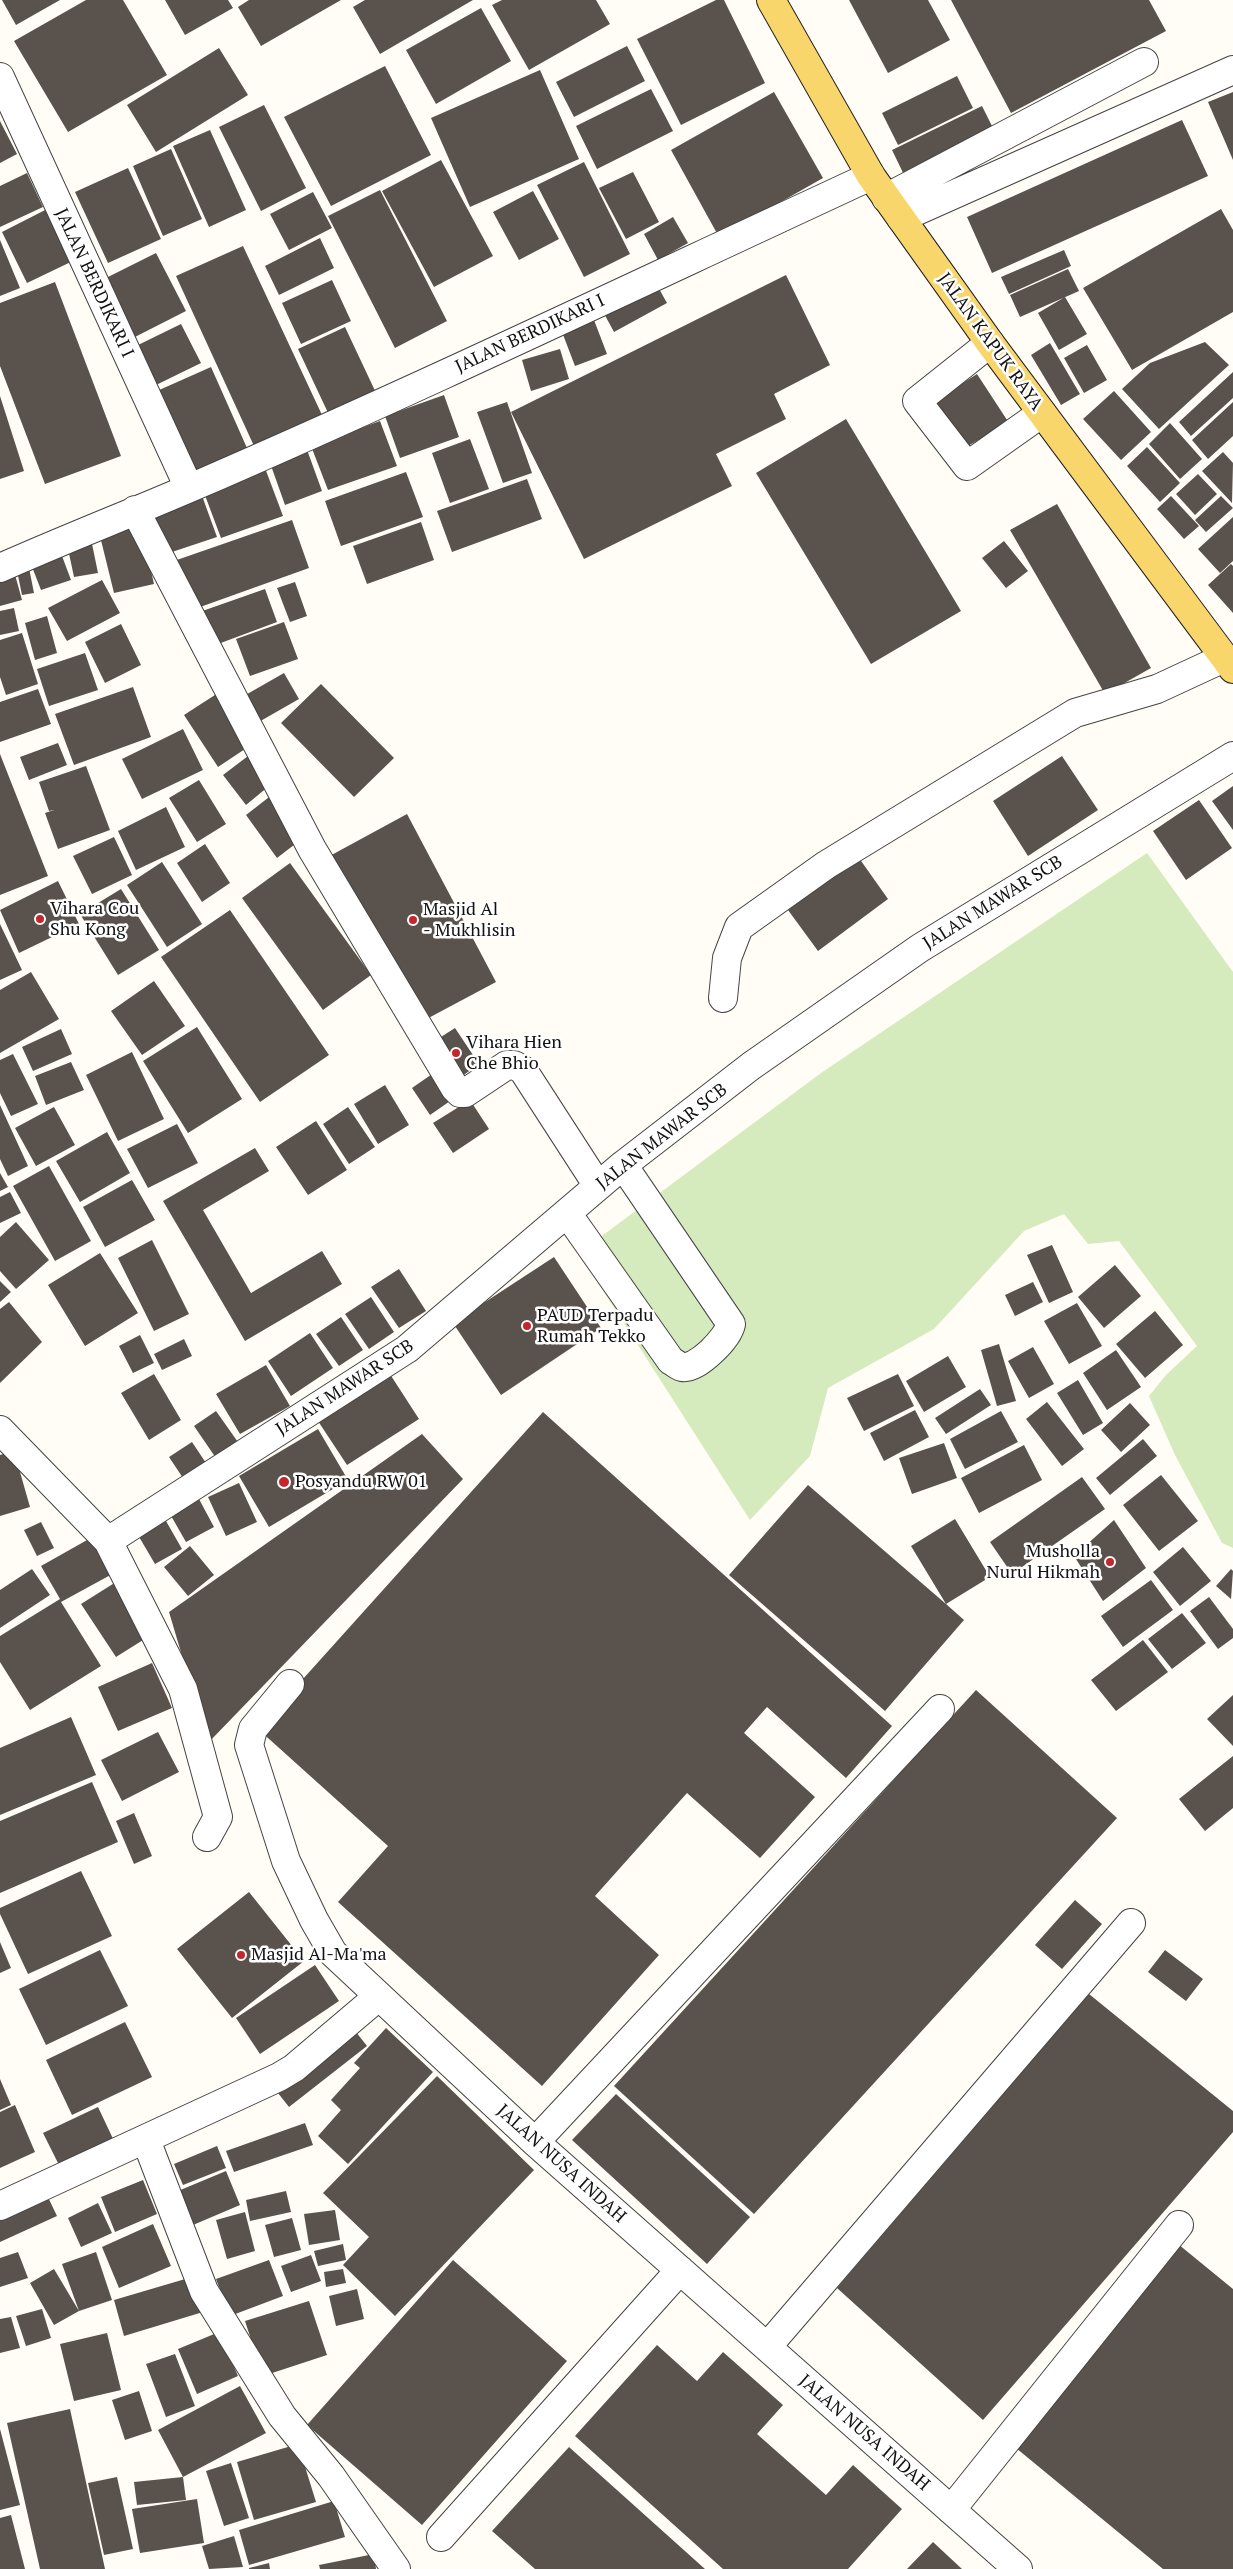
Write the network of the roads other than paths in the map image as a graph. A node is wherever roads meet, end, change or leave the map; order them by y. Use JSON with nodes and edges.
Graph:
{"nodes":[{"id":1,"x":771,"y":0,"type":"edge"},
{"id":2,"x":1144,"y":62,"type":"dead end"},
{"id":3,"x":1233,"y":70,"type":"edge"},
{"id":4,"x":0,"y":77,"type":"edge"},
{"id":5,"x":871,"y":176,"type":"junction"},
{"id":6,"x":894,"y":208,"type":"junction"},
{"id":7,"x":990,"y":343,"type":"junction"},
{"id":8,"x":1042,"y":413,"type":"junction"},
{"id":9,"x":188,"y":488,"type":"junction"},
{"id":10,"x":135,"y":510,"type":"junction"},
{"id":11,"x":0,"y":568,"type":"edge"},
{"id":12,"x":1229,"y":664,"type":"edge"},
{"id":13,"x":1233,"y":756,"type":"edge"},
{"id":14,"x":723,"y":998,"type":"dead end"},
{"id":15,"x":623,"y":1165,"type":"junction"},
{"id":16,"x":598,"y":1186,"type":"junction"},
{"id":17,"x":567,"y":1213,"type":"junction"},
{"id":18,"x":0,"y":1430,"type":"edge"},
{"id":19,"x":108,"y":1541,"type":"junction"},
{"id":20,"x":290,"y":1684,"type":"dead end"},
{"id":21,"x":940,"y":1708,"type":"dead end"},
{"id":22,"x":207,"y":1836,"type":"dead end"},
{"id":23,"x":1131,"y":1923,"type":"dead end"},
{"id":24,"x":379,"y":1996,"type":"junction"},
{"id":25,"x":146,"y":2140,"type":"junction"},
{"id":26,"x":535,"y":2142,"type":"junction"},
{"id":27,"x":0,"y":2206,"type":"edge"},
{"id":28,"x":1179,"y":2225,"type":"dead end"},
{"id":29,"x":680,"y":2270,"type":"junction"},
{"id":30,"x":767,"y":2347,"type":"junction"},
{"id":31,"x":952,"y":2510,"type":"junction"},
{"id":32,"x":441,"y":2537,"type":"dead end"},
{"id":33,"x":396,"y":2569,"type":"edge"},
{"id":34,"x":1018,"y":2569,"type":"edge"}],
"edges":[{"from":1,"to":5,"type":"main road","name":"JALAN KAPUK RAYA"},
{"from":2,"to":6,"type":"street"},
{"from":3,"to":6,"type":"street"},
{"from":4,"to":9,"type":"street","name":"JALAN BERDIKARI I"},
{"from":5,"to":6,"type":"main road","name":"JALAN KAPUK RAYA"},
{"from":5,"to":9,"type":"street","name":"JALAN BERDIKARI I"},
{"from":6,"to":7,"type":"main road","name":"JALAN KAPUK RAYA"},
{"from":7,"to":8,"type":"main road","name":"JALAN KAPUK RAYA"},
{"from":7,"to":8,"type":"street"},
{"from":8,"to":12,"type":"main road","name":"JALAN KAPUK RAYA"},
{"from":9,"to":10,"type":"street","name":"JALAN BERDIKARI I"},
{"from":10,"to":11,"type":"street","name":"JALAN BERDIKARI I"},
{"from":10,"to":16,"type":"street"},
{"from":12,"to":14,"type":"street"},
{"from":13,"to":15,"type":"street","name":"JALAN MAWAR SCB"},
{"from":15,"to":16,"type":"street","name":"JALAN MAWAR SCB"},
{"from":15,"to":17,"type":"street"},
{"from":16,"to":17,"type":"street","name":"JALAN MAWAR SCB"},
{"from":17,"to":19,"type":"street","name":"JALAN MAWAR SCB"},
{"from":18,"to":19,"type":"street"},
{"from":19,"to":22,"type":"street"},
{"from":20,"to":24,"type":"street","name":"JALAN NUSA INDAH"},
{"from":21,"to":26,"type":"street"},
{"from":23,"to":30,"type":"street"},
{"from":24,"to":25,"type":"street"},
{"from":24,"to":26,"type":"street","name":"JALAN NUSA INDAH"},
{"from":25,"to":27,"type":"street"},
{"from":25,"to":33,"type":"street"},
{"from":26,"to":29,"type":"street","name":"JALAN NUSA INDAH"},
{"from":28,"to":31,"type":"street"},
{"from":29,"to":30,"type":"street","name":"JALAN NUSA INDAH"},
{"from":29,"to":32,"type":"street"},
{"from":30,"to":31,"type":"street","name":"JALAN NUSA INDAH"},
{"from":31,"to":34,"type":"street","name":"JALAN NUSA INDAH"}]}
